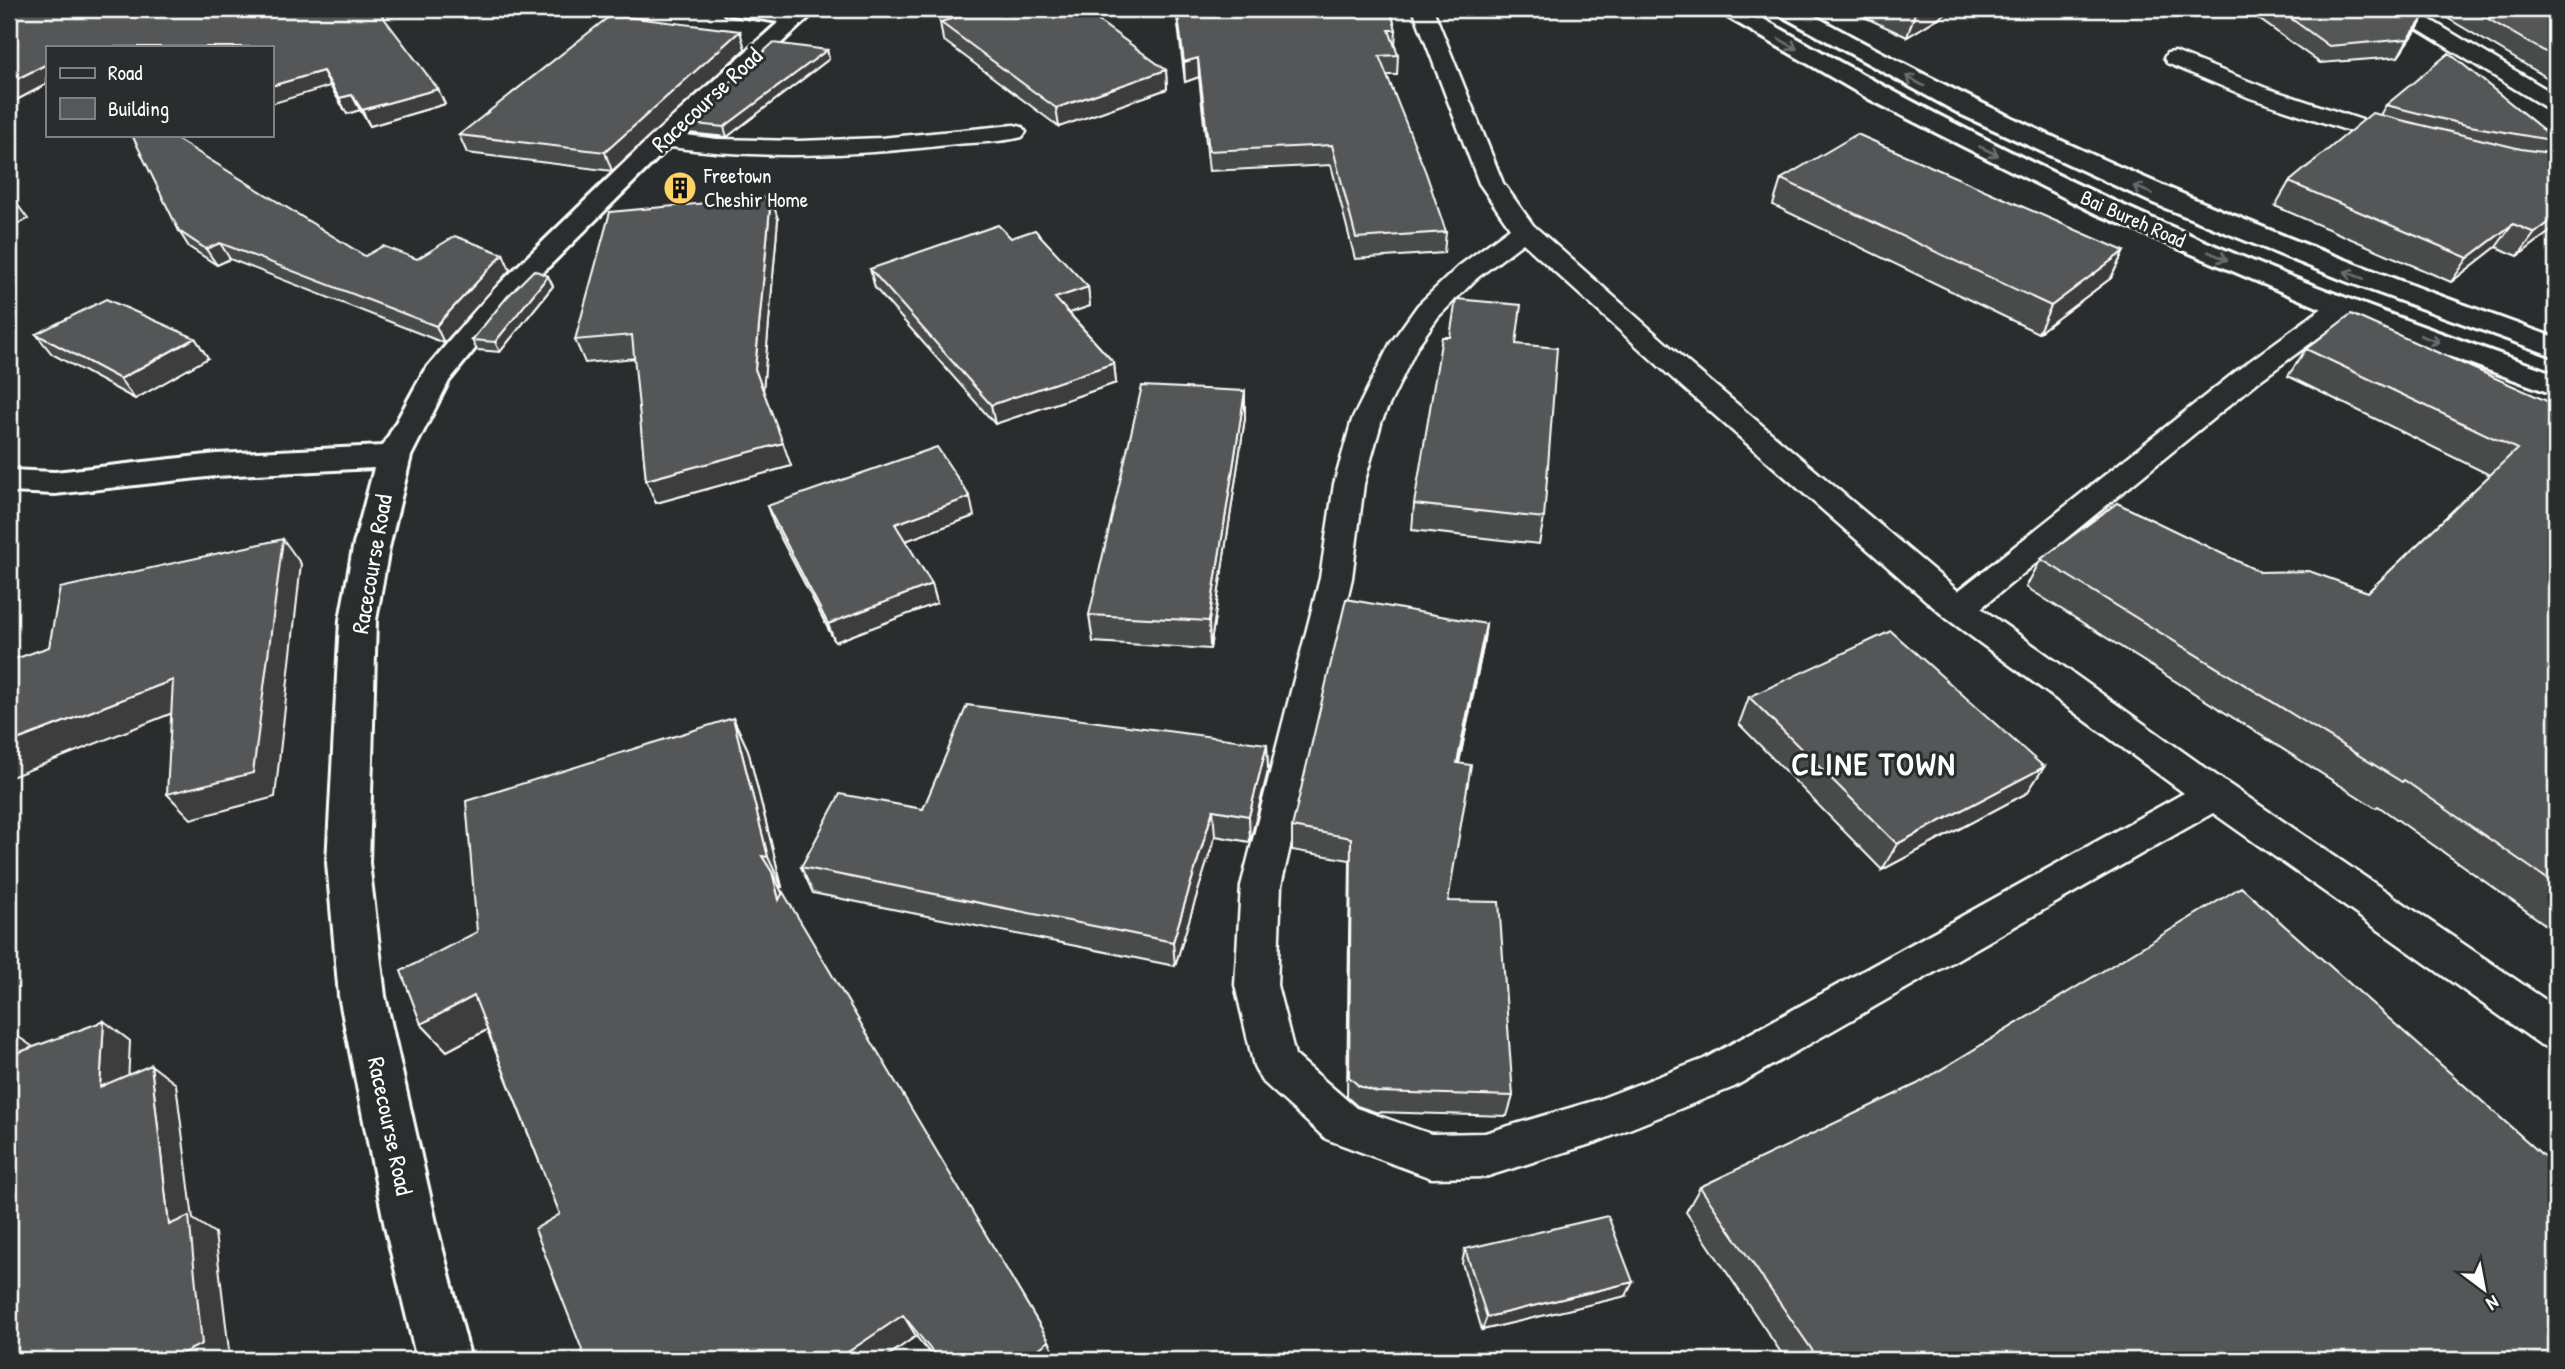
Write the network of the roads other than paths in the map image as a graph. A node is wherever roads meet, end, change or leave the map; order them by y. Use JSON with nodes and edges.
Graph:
{"nodes":[{"id":1,"x":733,"y":9,"type":"edge"},
{"id":2,"x":1423,"y":9,"type":"edge"},
{"id":3,"x":1730,"y":9,"type":"edge"},
{"id":4,"x":1786,"y":9,"type":"edge"},
{"id":5,"x":2398,"y":9,"type":"edge"},
{"id":6,"x":802,"y":13,"type":"edge"},
{"id":7,"x":2175,"y":58,"type":"dead end"},
{"id":8,"x":2556,"y":104,"type":"edge"},
{"id":9,"x":1014,"y":132,"type":"dead end"},
{"id":10,"x":663,"y":139,"type":"junction"},
{"id":11,"x":2427,"y":147,"type":"edge"},
{"id":12,"x":1524,"y":230,"type":"junction"},
{"id":13,"x":2343,"y":307,"type":"junction"},
{"id":14,"x":2556,"y":348,"type":"edge"},
{"id":15,"x":2556,"y":385,"type":"edge"},
{"id":16,"x":394,"y":456,"type":"junction"},
{"id":17,"x":9,"y":481,"type":"edge"},
{"id":18,"x":1958,"y":609,"type":"junction"},
{"id":19,"x":2214,"y":794,"type":"junction"},
{"id":20,"x":2556,"y":1031,"type":"edge"},
{"id":21,"x":444,"y":1360,"type":"edge"}],
"edges":[{"from":1,"to":6,"type":"main road"},
{"from":2,"to":12,"type":"lane"},
{"from":3,"to":13,"type":"main road","name":"Bai Bureh Road","one_way":true},
{"from":14,"to":4,"type":"main road","one_way":true},
{"from":5,"to":8,"type":"lane"},
{"from":6,"to":10,"type":"main road","name":"Racecourse Road"},
{"from":7,"to":11,"type":"lane"},
{"from":9,"to":10,"type":"lane"},
{"from":10,"to":16,"type":"main road","name":"Racecourse Road"},
{"from":12,"to":18,"type":"lane"},
{"from":12,"to":19,"type":"lane"},
{"from":13,"to":15,"type":"main road","name":"Bai Bureh Road","one_way":true},
{"from":13,"to":18,"type":"lane"},
{"from":16,"to":17,"type":"main road"},
{"from":16,"to":21,"type":"main road","name":"Racecourse Road"},
{"from":18,"to":19,"type":"lane"},
{"from":19,"to":20,"type":"lane"}]}
